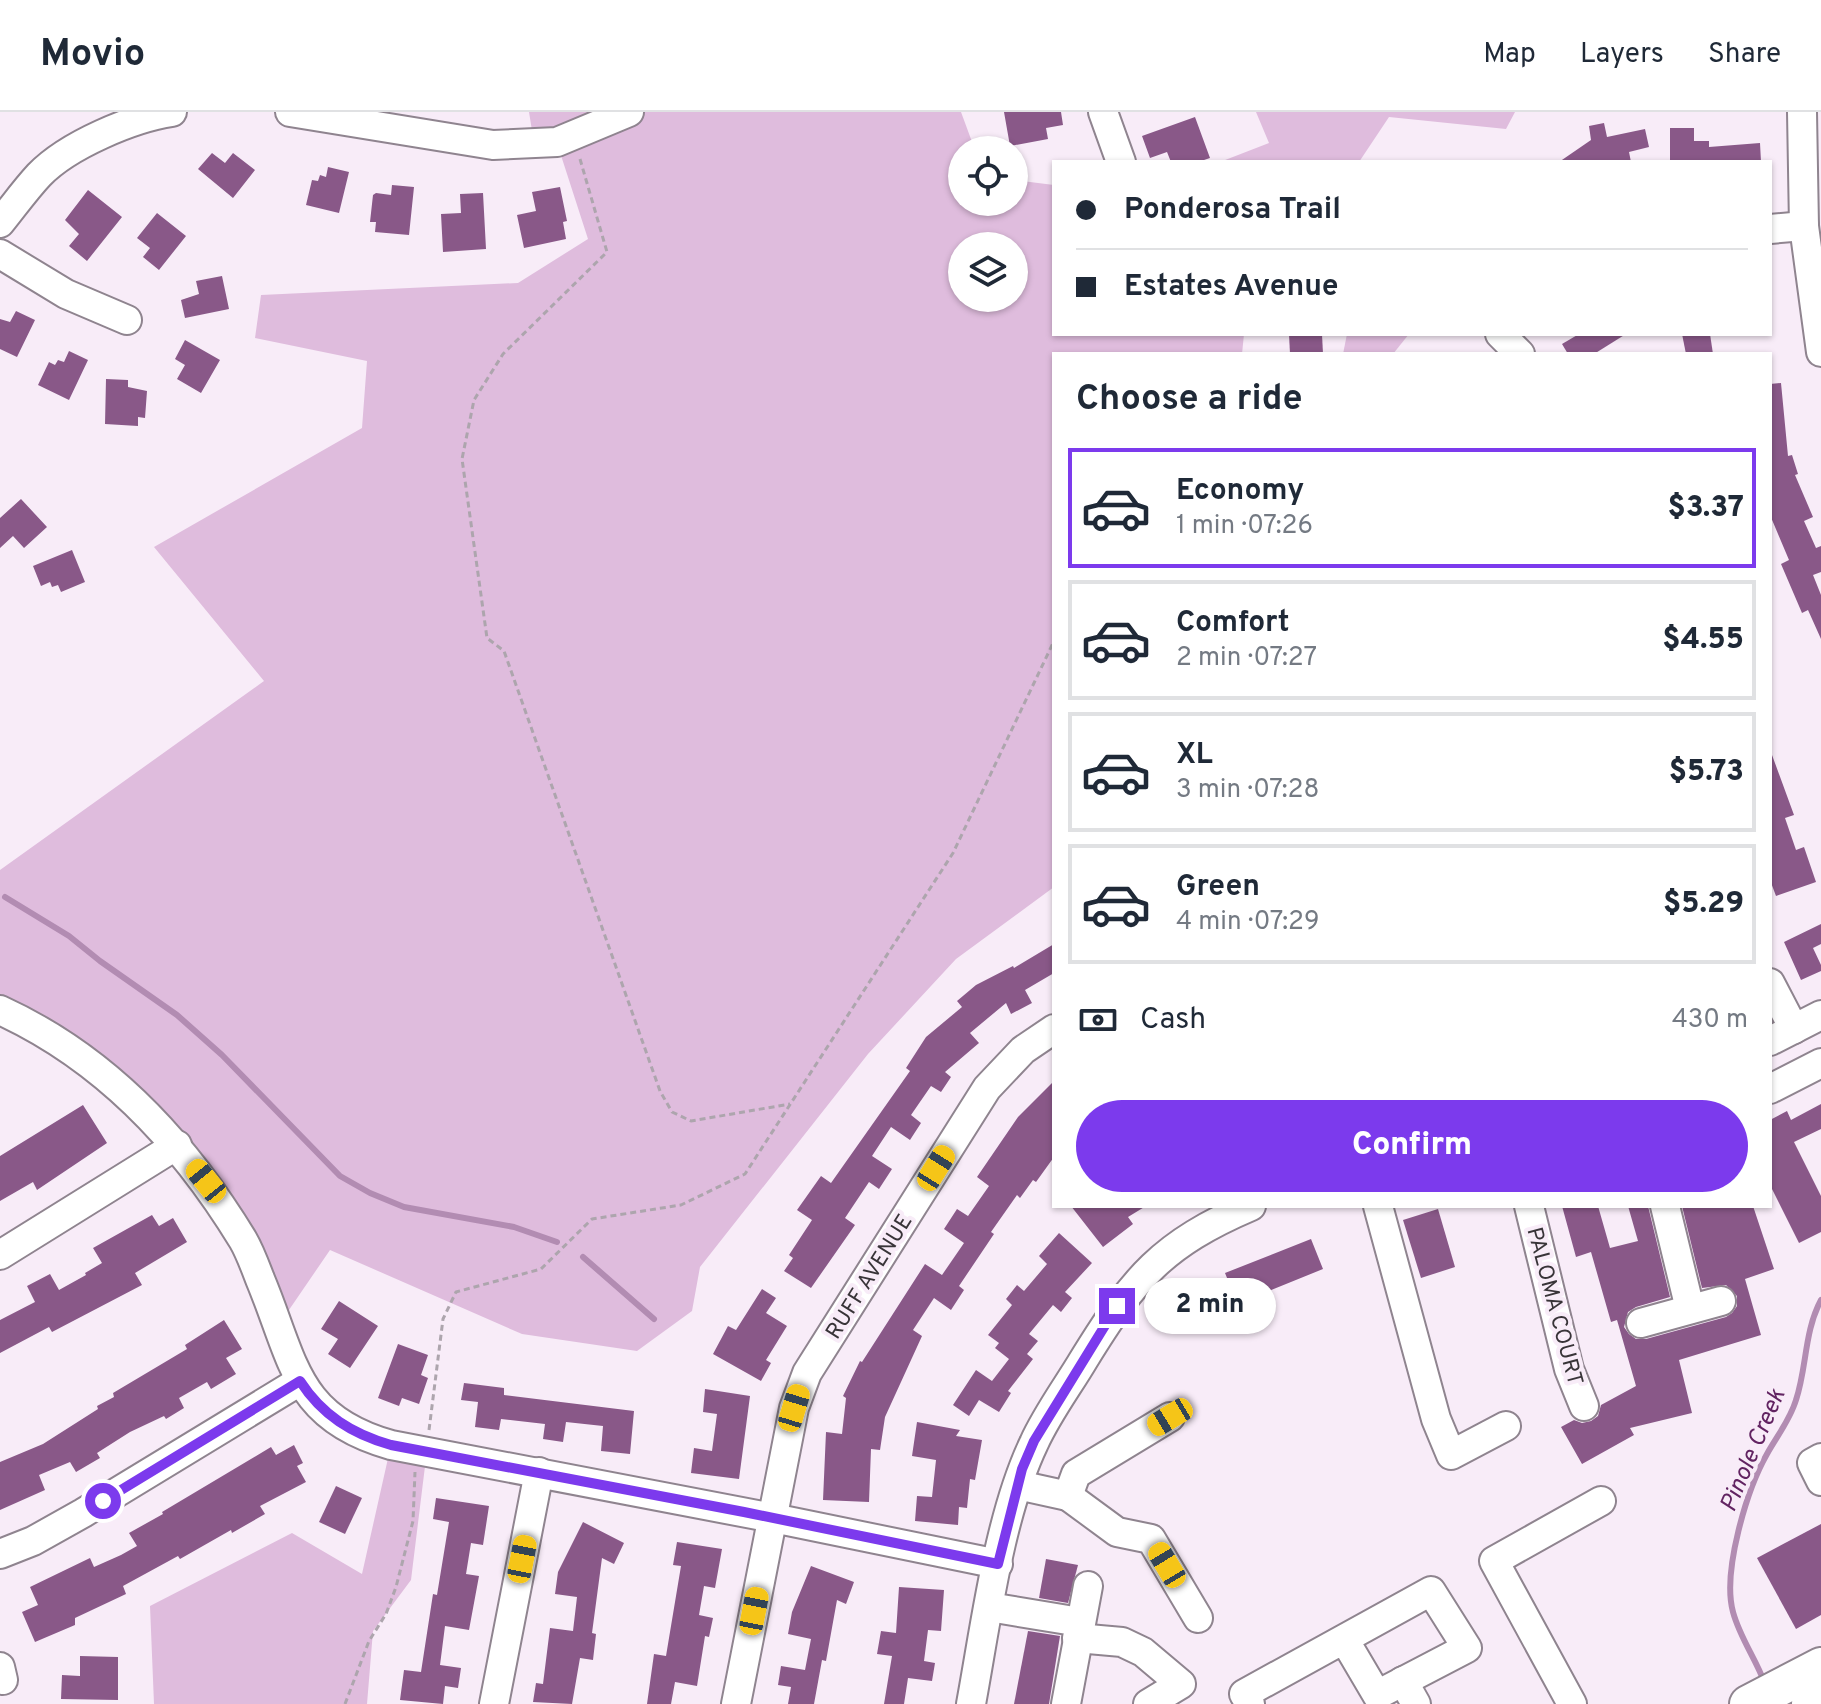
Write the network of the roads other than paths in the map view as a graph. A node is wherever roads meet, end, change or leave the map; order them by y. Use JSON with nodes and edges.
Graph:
{"nodes":[{"id":1,"x":172,"y":112,"type":"edge"},
{"id":2,"x":290,"y":112,"type":"edge"},
{"id":3,"x":629,"y":112,"type":"edge"},
{"id":4,"x":1103,"y":112,"type":"edge"},
{"id":5,"x":1802,"y":112,"type":"edge"},
{"id":6,"x":1120,"y":160,"type":"edge"},
{"id":7,"x":0,"y":223,"type":"edge"},
{"id":8,"x":1804,"y":226,"type":"junction"},
{"id":9,"x":1772,"y":229,"type":"edge"},
{"id":10,"x":0,"y":254,"type":"edge"},
{"id":11,"x":127,"y":320,"type":"dead end"},
{"id":12,"x":1821,"y":352,"type":"edge"},
{"id":13,"x":1772,"y":986,"type":"edge"},
{"id":14,"x":0,"y":1010,"type":"edge"},
{"id":15,"x":1804,"y":1027,"type":"edge"},
{"id":16,"x":1052,"y":1030,"type":"edge"},
{"id":17,"x":1821,"y":1063,"type":"edge"},
{"id":18,"x":1772,"y":1088,"type":"edge"},
{"id":19,"x":177,"y":1145,"type":"junction"},
{"id":20,"x":1247,"y":1208,"type":"edge"},
{"id":21,"x":1379,"y":1208,"type":"edge"},
{"id":22,"x":1529,"y":1208,"type":"edge"},
{"id":23,"x":1665,"y":1208,"type":"edge"},
{"id":24,"x":0,"y":1255,"type":"edge"},
{"id":25,"x":1721,"y":1301,"type":"dead end"},
{"id":26,"x":1690,"y":1309,"type":"junction"},
{"id":27,"x":1641,"y":1323,"type":"dead end"},
{"id":28,"x":300,"y":1381,"type":"junction"},
{"id":29,"x":1584,"y":1406,"type":"dead end"},
{"id":30,"x":1170,"y":1417,"type":"dead end"},
{"id":31,"x":1506,"y":1426,"type":"dead end"},
{"id":32,"x":1821,"y":1458,"type":"edge"},
{"id":33,"x":539,"y":1472,"type":"junction"},
{"id":34,"x":1821,"y":1481,"type":"edge"},
{"id":35,"x":1018,"y":1485,"type":"junction"},
{"id":36,"x":1068,"y":1496,"type":"junction"},
{"id":37,"x":1601,"y":1501,"type":"dead end"},
{"id":38,"x":773,"y":1518,"type":"junction"},
{"id":39,"x":0,"y":1554,"type":"edge"},
{"id":40,"x":998,"y":1564,"type":"junction"},
{"id":41,"x":1088,"y":1586,"type":"dead end"},
{"id":42,"x":989,"y":1607,"type":"junction"},
{"id":43,"x":1198,"y":1618,"type":"dead end"},
{"id":44,"x":1078,"y":1630,"type":"junction"},
{"id":45,"x":1344,"y":1639,"type":"junction"},
{"id":46,"x":1812,"y":1687,"type":"edge"},
{"id":47,"x":1409,"y":1693,"type":"edge"},
{"id":48,"x":494,"y":1704,"type":"edge"},
{"id":49,"x":736,"y":1704,"type":"edge"},
{"id":50,"x":971,"y":1704,"type":"edge"},
{"id":51,"x":1066,"y":1704,"type":"edge"},
{"id":52,"x":1148,"y":1704,"type":"edge"},
{"id":53,"x":1250,"y":1704,"type":"edge"},
{"id":54,"x":1572,"y":1704,"type":"edge"},
{"id":55,"x":1748,"y":1704,"type":"edge"}],
"edges":[{"from":1,"to":7,"type":"street"},
{"from":2,"to":3,"type":"street"},
{"from":4,"to":6,"type":"street"},
{"from":5,"to":8,"type":"street"},
{"from":8,"to":9,"type":"street"},
{"from":8,"to":12,"type":"street"},
{"from":10,"to":11,"type":"street"},
{"from":13,"to":15,"type":"street"},
{"from":14,"to":19,"type":"street"},
{"from":16,"to":38,"type":"street","name":"RUFF AVENUE"},
{"from":17,"to":18,"type":"street"},
{"from":19,"to":24,"type":"street"},
{"from":19,"to":28,"type":"street"},
{"from":20,"to":35,"type":"street"},
{"from":21,"to":31,"type":"street"},
{"from":22,"to":29,"type":"street","name":"PALOMA COURT"},
{"from":23,"to":26,"type":"street"},
{"from":25,"to":26,"type":"street"},
{"from":26,"to":27,"type":"street"},
{"from":28,"to":33,"type":"street"},
{"from":28,"to":39,"type":"street"},
{"from":30,"to":36,"type":"street"},
{"from":32,"to":34,"type":"street"},
{"from":33,"to":38,"type":"street"},
{"from":33,"to":48,"type":"street"},
{"from":35,"to":36,"type":"street"},
{"from":35,"to":40,"type":"street"},
{"from":36,"to":43,"type":"street"},
{"from":37,"to":54,"type":"street"},
{"from":38,"to":40,"type":"street"},
{"from":38,"to":49,"type":"street","name":"RUFF AVENUE"},
{"from":40,"to":42,"type":"street"},
{"from":41,"to":44,"type":"street"},
{"from":42,"to":44,"type":"street"},
{"from":42,"to":50,"type":"street"},
{"from":44,"to":51,"type":"street"},
{"from":44,"to":52,"type":"street"},
{"from":45,"to":47,"type":"street"},
{"from":45,"to":47,"type":"street"},
{"from":45,"to":53,"type":"street"},
{"from":46,"to":55,"type":"main road"}]}
